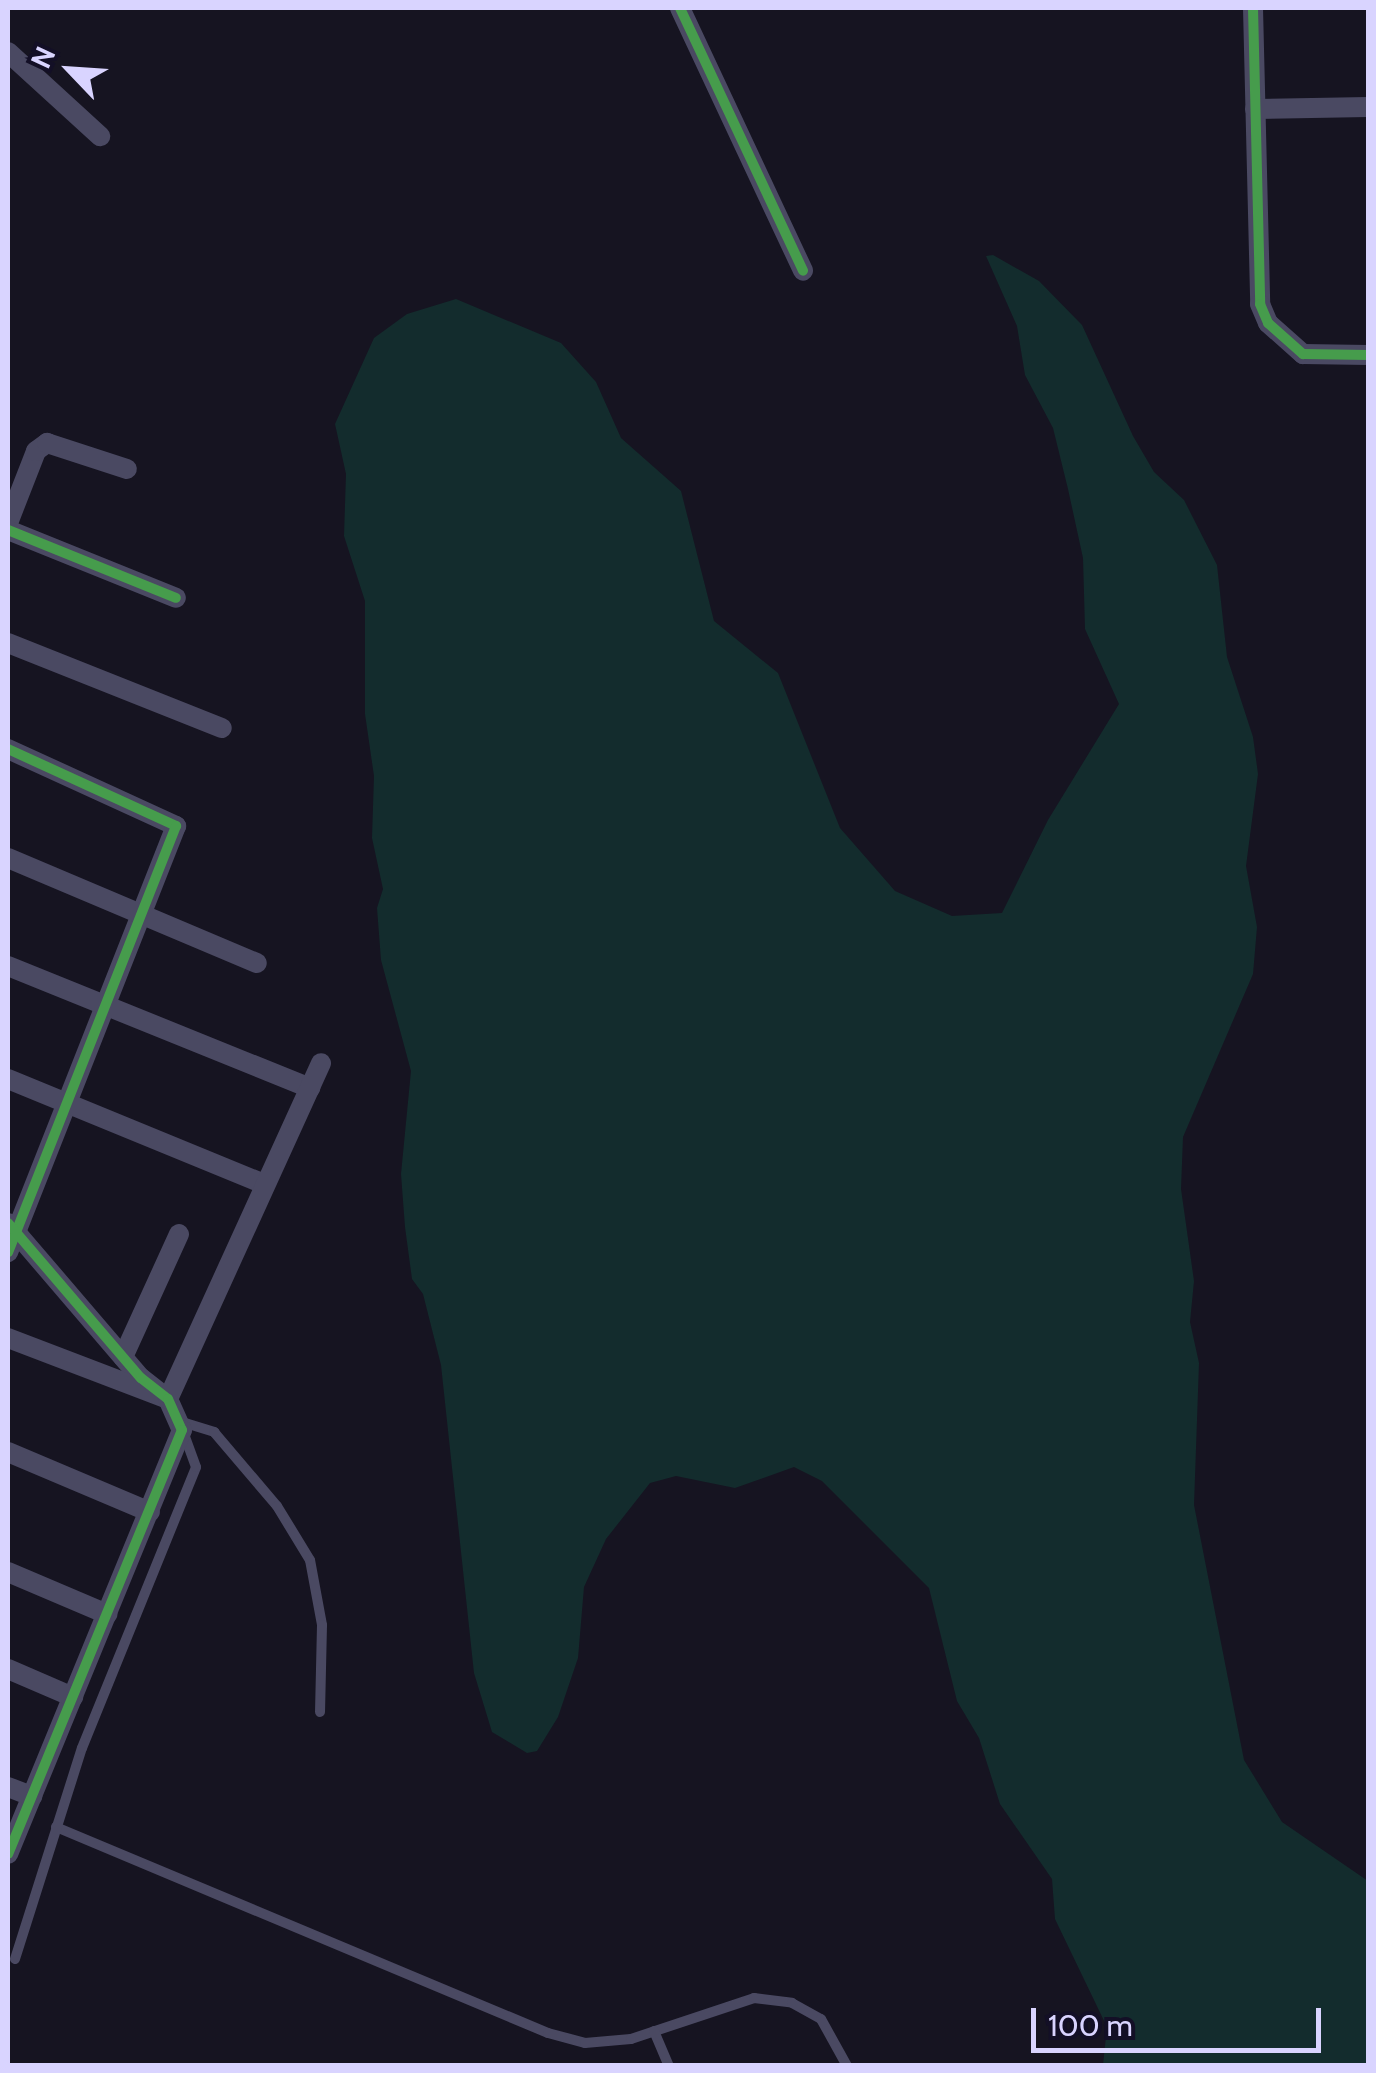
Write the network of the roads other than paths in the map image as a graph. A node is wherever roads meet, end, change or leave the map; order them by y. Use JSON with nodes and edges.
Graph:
{"nodes":[{"id":1,"x":680,"y":8,"type":"edge"},
{"id":2,"x":1253,"y":8,"type":"edge"},
{"id":3,"x":8,"y":52,"type":"edge"},
{"id":4,"x":1368,"y":107,"type":"edge"},
{"id":5,"x":1254,"y":109,"type":"junction"},
{"id":6,"x":100,"y":136,"type":"dead end"},
{"id":7,"x":803,"y":271,"type":"dead end"},
{"id":8,"x":1368,"y":355,"type":"edge"},
{"id":9,"x":128,"y":470,"type":"dead end"},
{"id":10,"x":8,"y":526,"type":"edge"},
{"id":11,"x":176,"y":598,"type":"dead end"},
{"id":12,"x":8,"y":642,"type":"edge"},
{"id":13,"x":222,"y":728,"type":"dead end"},
{"id":14,"x":8,"y":749,"type":"edge"},
{"id":15,"x":8,"y":858,"type":"edge"},
{"id":16,"x":140,"y":918,"type":"junction"},
{"id":17,"x":257,"y":962,"type":"dead end"},
{"id":18,"x":8,"y":966,"type":"edge"},
{"id":19,"x":103,"y":1006,"type":"junction"},
{"id":20,"x":321,"y":1063,"type":"dead end"},
{"id":21,"x":8,"y":1079,"type":"edge"},
{"id":22,"x":310,"y":1088,"type":"junction"},
{"id":23,"x":65,"y":1103,"type":"junction"},
{"id":24,"x":264,"y":1184,"type":"junction"},
{"id":25,"x":179,"y":1234,"type":"dead end"},
{"id":26,"x":10,"y":1241,"type":"edge"},
{"id":27,"x":8,"y":1338,"type":"edge"},
{"id":28,"x":123,"y":1357,"type":"junction"},
{"id":29,"x":168,"y":1399,"type":"junction"},
{"id":30,"x":182,"y":1426,"type":"junction"},
{"id":31,"x":8,"y":1452,"type":"edge"},
{"id":32,"x":150,"y":1512,"type":"junction"},
{"id":33,"x":8,"y":1572,"type":"edge"},
{"id":34,"x":107,"y":1614,"type":"junction"},
{"id":35,"x":8,"y":1669,"type":"edge"},
{"id":36,"x":72,"y":1697,"type":"junction"},
{"id":37,"x":320,"y":1712,"type":"dead end"},
{"id":38,"x":8,"y":1787,"type":"edge"},
{"id":39,"x":32,"y":1796,"type":"junction"},
{"id":40,"x":56,"y":1827,"type":"junction"},
{"id":41,"x":8,"y":1854,"type":"edge"},
{"id":42,"x":16,"y":1959,"type":"dead end"},
{"id":43,"x":654,"y":2031,"type":"junction"},
{"id":44,"x":669,"y":2066,"type":"edge"},
{"id":45,"x":846,"y":2066,"type":"edge"}],
"edges":[{"from":1,"to":7,"type":"street"},
{"from":2,"to":5,"type":"street"},
{"from":3,"to":6,"type":"street"},
{"from":4,"to":5,"type":"street"},
{"from":5,"to":8,"type":"street"},
{"from":9,"to":10,"type":"street"},
{"from":10,"to":11,"type":"street"},
{"from":12,"to":13,"type":"street"},
{"from":14,"to":16,"type":"street"},
{"from":15,"to":16,"type":"street"},
{"from":16,"to":17,"type":"street"},
{"from":16,"to":19,"type":"street"},
{"from":18,"to":19,"type":"street"},
{"from":19,"to":22,"type":"street"},
{"from":19,"to":23,"type":"street"},
{"from":20,"to":22,"type":"street"},
{"from":21,"to":23,"type":"street"},
{"from":22,"to":24,"type":"street"},
{"from":23,"to":24,"type":"street"},
{"from":23,"to":26,"type":"street"},
{"from":24,"to":29,"type":"street"},
{"from":25,"to":28,"type":"street"},
{"from":26,"to":28,"type":"street"},
{"from":27,"to":29,"type":"street"},
{"from":28,"to":29,"type":"street"},
{"from":29,"to":30,"type":"street"},
{"from":30,"to":32,"type":"street"},
{"from":30,"to":37,"type":"lane"},
{"from":30,"to":40,"type":"lane"},
{"from":31,"to":32,"type":"street"},
{"from":32,"to":34,"type":"street"},
{"from":33,"to":34,"type":"street"},
{"from":34,"to":36,"type":"street"},
{"from":35,"to":36,"type":"street"},
{"from":36,"to":39,"type":"street"},
{"from":38,"to":39,"type":"street"},
{"from":39,"to":41,"type":"street"},
{"from":40,"to":42,"type":"lane"},
{"from":40,"to":43,"type":"lane"},
{"from":43,"to":44,"type":"lane"},
{"from":43,"to":45,"type":"lane"}]}
